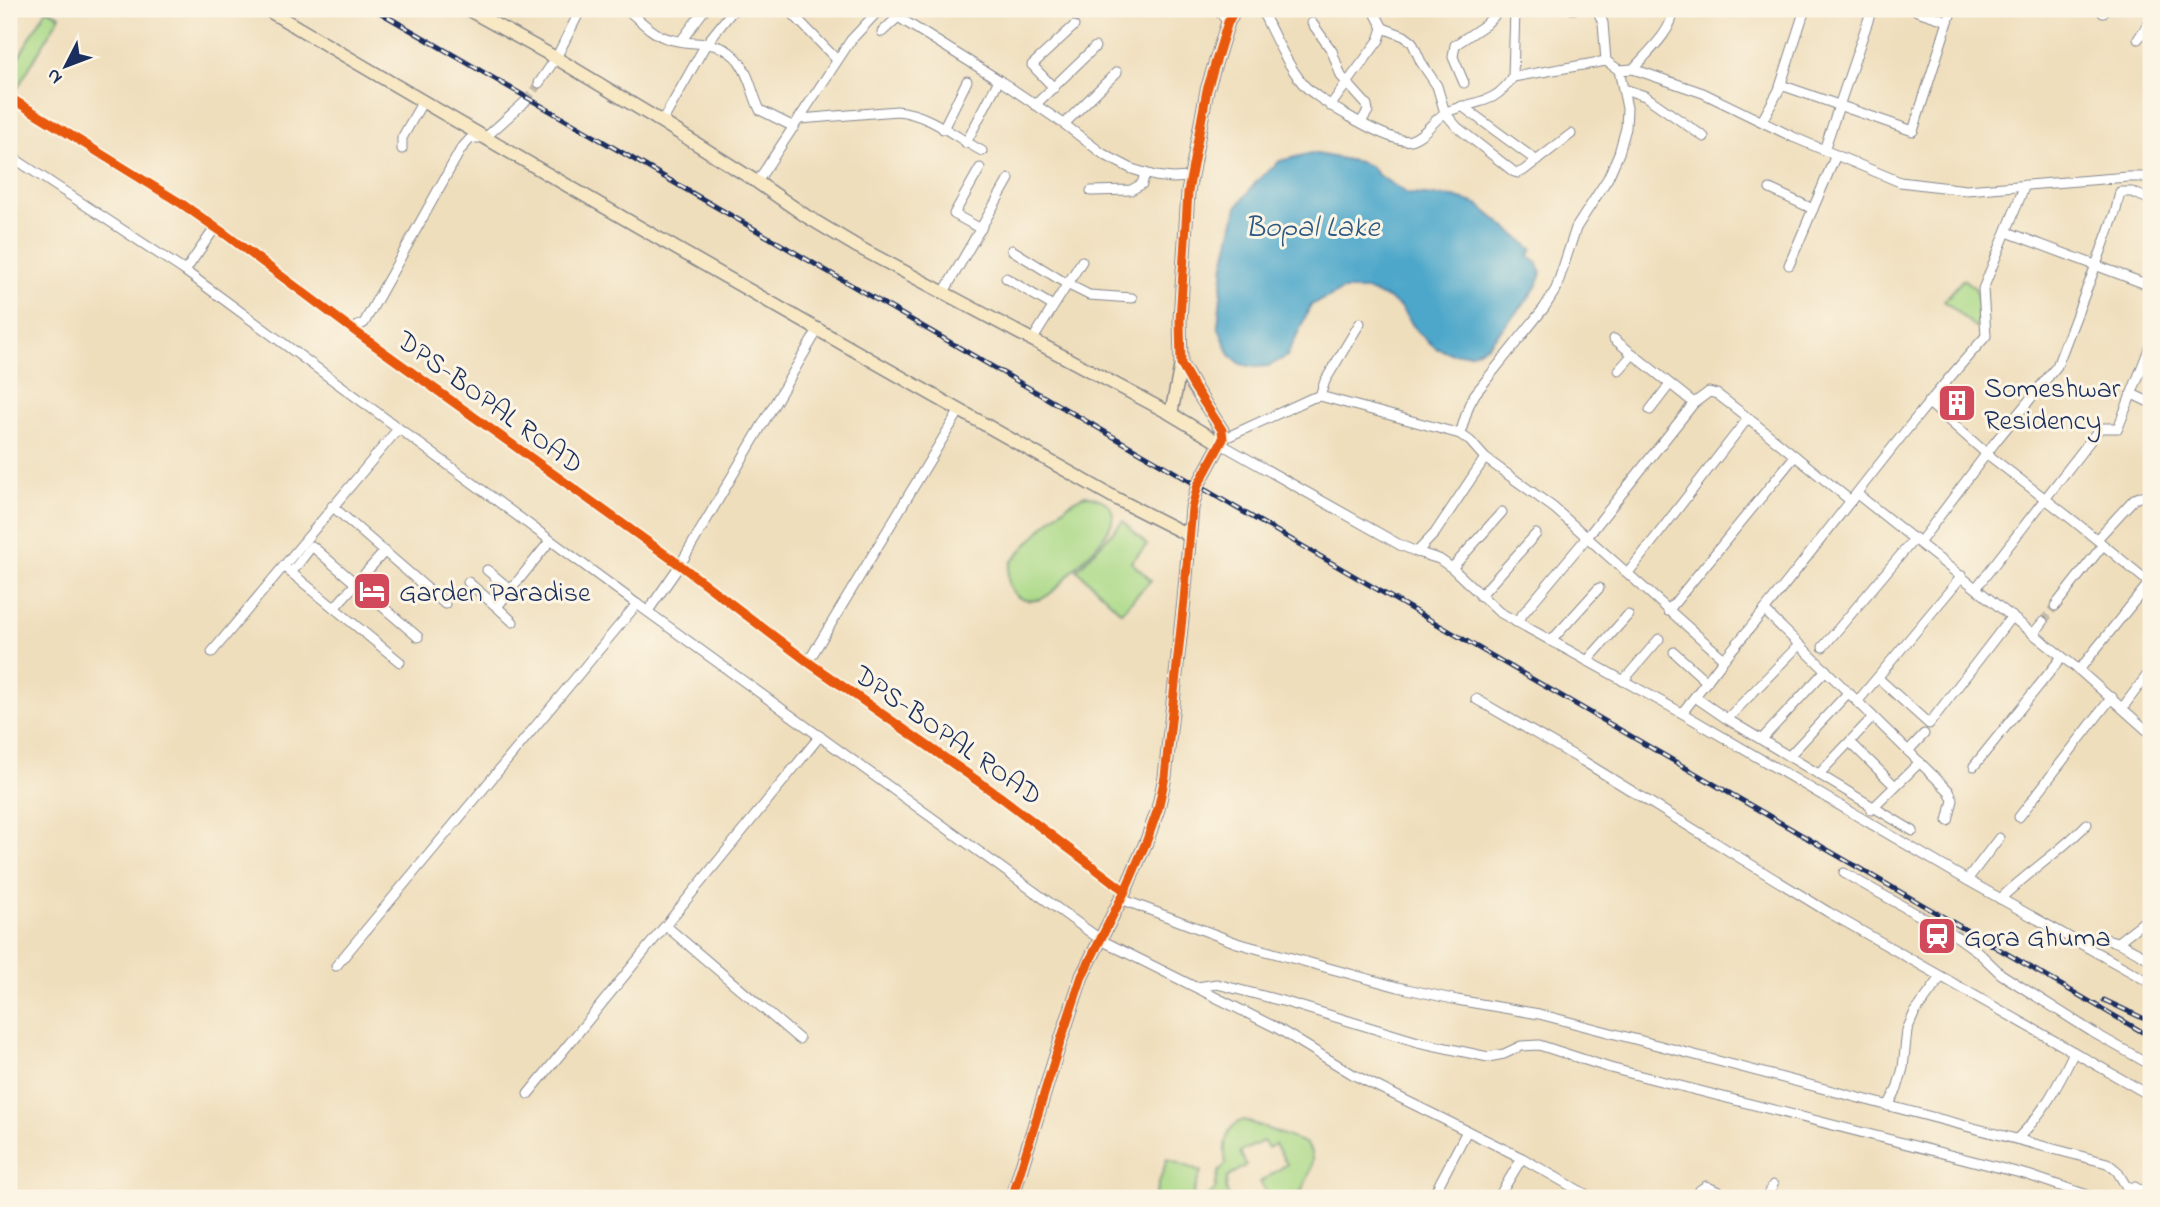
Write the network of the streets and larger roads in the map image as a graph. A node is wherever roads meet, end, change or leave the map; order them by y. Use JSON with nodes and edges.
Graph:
{"nodes":[{"id":1,"x":266,"y":9,"type":"edge"},
{"id":2,"x":467,"y":9,"type":"edge"},
{"id":3,"x":581,"y":9,"type":"edge"},
{"id":4,"x":626,"y":9,"type":"edge"},
{"id":5,"x":705,"y":9,"type":"edge"},
{"id":6,"x":734,"y":9,"type":"edge"},
{"id":7,"x":788,"y":9,"type":"edge"},
{"id":8,"x":880,"y":9,"type":"edge"},
{"id":9,"x":888,"y":9,"type":"edge"},
{"id":10,"x":1217,"y":9,"type":"edge"},
{"id":11,"x":1235,"y":9,"type":"edge"},
{"id":12,"x":1261,"y":9,"type":"edge"},
{"id":13,"x":1373,"y":9,"type":"edge"},
{"id":14,"x":1515,"y":9,"type":"edge"},
{"id":15,"x":1597,"y":9,"type":"edge"},
{"id":16,"x":1674,"y":9,"type":"edge"},
{"id":17,"x":1805,"y":9,"type":"edge"},
{"id":18,"x":1872,"y":9,"type":"edge"},
{"id":19,"x":1952,"y":9,"type":"edge"},
{"id":20,"x":1497,"y":10,"type":"edge"},
{"id":21,"x":1912,"y":10,"type":"edge"},
{"id":22,"x":898,"y":17,"type":"junction"},
{"id":23,"x":2151,"y":20,"type":"edge"},
{"id":24,"x":1948,"y":21,"type":"junction"},
{"id":25,"x":1228,"y":22,"type":"junction"},
{"id":26,"x":1312,"y":23,"type":"dead end"},
{"id":27,"x":1074,"y":26,"type":"dead end"},
{"id":28,"x":1382,"y":27,"type":"junction"},
{"id":29,"x":882,"y":32,"type":"dead end"},
{"id":30,"x":2138,"y":38,"type":"dead end"},
{"id":31,"x":681,"y":41,"type":"junction"},
{"id":32,"x":706,"y":44,"type":"junction"},
{"id":33,"x":1096,"y":47,"type":"dead end"},
{"id":34,"x":556,"y":58,"type":"junction"},
{"id":35,"x":837,"y":60,"type":"junction"},
{"id":36,"x":1606,"y":61,"type":"junction"},
{"id":37,"x":1633,"y":69,"type":"junction"},
{"id":38,"x":1619,"y":70,"type":"junction"},
{"id":39,"x":1117,"y":72,"type":"dead end"},
{"id":40,"x":1513,"y":77,"type":"junction"},
{"id":41,"x":999,"y":80,"type":"junction"},
{"id":42,"x":967,"y":81,"type":"dead end"},
{"id":43,"x":539,"y":83,"type":"tunnel mouth"},
{"id":44,"x":1464,"y":83,"type":"dead end"},
{"id":45,"x":1347,"y":84,"type":"junction"},
{"id":46,"x":1781,"y":85,"type":"junction"},
{"id":47,"x":1054,"y":88,"type":"junction"},
{"id":48,"x":1624,"y":89,"type":"junction"},
{"id":49,"x":9,"y":97,"type":"edge"},
{"id":50,"x":423,"y":101,"type":"junction"},
{"id":51,"x":526,"y":101,"type":"tunnel mouth"},
{"id":52,"x":1035,"y":106,"type":"junction"},
{"id":53,"x":1330,"y":106,"type":"junction"},
{"id":54,"x":1462,"y":106,"type":"junction"},
{"id":55,"x":1839,"y":106,"type":"junction"},
{"id":56,"x":1445,"y":113,"type":"junction"},
{"id":57,"x":1762,"y":121,"type":"junction"},
{"id":58,"x":662,"y":122,"type":"junction"},
{"id":59,"x":1361,"y":122,"type":"junction"},
{"id":60,"x":797,"y":123,"type":"junction"},
{"id":61,"x":1064,"y":124,"type":"junction"},
{"id":62,"x":943,"y":129,"type":"junction"},
{"id":63,"x":1571,"y":134,"type":"dead end"},
{"id":64,"x":486,"y":137,"type":"junction"},
{"id":65,"x":1704,"y":138,"type":"dead end"},
{"id":66,"x":966,"y":143,"type":"junction"},
{"id":67,"x":402,"y":149,"type":"dead end"},
{"id":68,"x":1824,"y":149,"type":"junction"},
{"id":69,"x":982,"y":151,"type":"dead end"},
{"id":70,"x":9,"y":155,"type":"edge"},
{"id":71,"x":1836,"y":155,"type":"junction"},
{"id":72,"x":1537,"y":161,"type":"junction"},
{"id":73,"x":980,"y":168,"type":"dead end"},
{"id":74,"x":1145,"y":173,"type":"junction"},
{"id":75,"x":1190,"y":177,"type":"junction"},
{"id":76,"x":2151,"y":177,"type":"edge"},
{"id":77,"x":1009,"y":179,"type":"dead end"},
{"id":78,"x":757,"y":182,"type":"junction"},
{"id":79,"x":2025,"y":185,"type":"junction"},
{"id":80,"x":1770,"y":189,"type":"dead end"},
{"id":81,"x":1091,"y":191,"type":"dead end"},
{"id":82,"x":2151,"y":200,"type":"edge"},
{"id":83,"x":1813,"y":209,"type":"junction"},
{"id":84,"x":215,"y":228,"type":"junction"},
{"id":85,"x":981,"y":229,"type":"junction"},
{"id":86,"x":2007,"y":232,"type":"junction"},
{"id":87,"x":1012,"y":250,"type":"dead end"},
{"id":88,"x":1082,"y":261,"type":"dead end"},
{"id":89,"x":1789,"y":265,"type":"dead end"},
{"id":90,"x":2096,"y":265,"type":"junction"},
{"id":91,"x":185,"y":271,"type":"junction"},
{"id":92,"x":1006,"y":278,"type":"dead end"},
{"id":93,"x":1067,"y":284,"type":"junction"},
{"id":94,"x":2151,"y":286,"type":"edge"},
{"id":95,"x":944,"y":292,"type":"junction"},
{"id":96,"x":1132,"y":298,"type":"dead end"},
{"id":97,"x":1053,"y":306,"type":"junction"},
{"id":98,"x":1360,"y":323,"type":"dead end"},
{"id":99,"x":819,"y":328,"type":"junction"},
{"id":100,"x":352,"y":329,"type":"junction"},
{"id":101,"x":1033,"y":339,"type":"junction"},
{"id":102,"x":1614,"y":339,"type":"dead end"},
{"id":103,"x":2151,"y":344,"type":"edge"},
{"id":104,"x":1633,"y":354,"type":"junction"},
{"id":105,"x":1181,"y":364,"type":"junction"},
{"id":106,"x":1619,"y":370,"type":"dead end"},
{"id":107,"x":1670,"y":384,"type":"junction"},
{"id":108,"x":2132,"y":394,"type":"junction"},
{"id":109,"x":1320,"y":396,"type":"junction"},
{"id":110,"x":1928,"y":402,"type":"junction"},
{"id":111,"x":1694,"y":403,"type":"junction"},
{"id":112,"x":2151,"y":403,"type":"edge"},
{"id":113,"x":960,"y":410,"type":"junction"},
{"id":114,"x":1650,"y":410,"type":"dead end"},
{"id":115,"x":1171,"y":414,"type":"junction"},
{"id":116,"x":1748,"y":418,"type":"junction"},
{"id":117,"x":398,"y":429,"type":"junction"},
{"id":118,"x":1460,"y":433,"type":"junction"},
{"id":119,"x":1222,"y":442,"type":"junction"},
{"id":120,"x":1987,"y":454,"type":"junction"},
{"id":121,"x":1795,"y":456,"type":"junction"},
{"id":122,"x":1485,"y":457,"type":"junction"},
{"id":123,"x":2151,"y":493,"type":"edge"},
{"id":124,"x":1854,"y":498,"type":"junction"},
{"id":125,"x":2045,"y":499,"type":"junction"},
{"id":126,"x":332,"y":506,"type":"junction"},
{"id":127,"x":1502,"y":512,"type":"dead end"},
{"id":128,"x":1536,"y":534,"type":"dead end"},
{"id":129,"x":1189,"y":536,"type":"junction"},
{"id":130,"x":1588,"y":536,"type":"junction"},
{"id":131,"x":1917,"y":540,"type":"junction"},
{"id":132,"x":550,"y":541,"type":"junction"},
{"id":133,"x":2100,"y":542,"type":"junction"},
{"id":134,"x":385,"y":551,"type":"junction"},
{"id":135,"x":1418,"y":552,"type":"junction"},
{"id":136,"x":680,"y":565,"type":"junction"},
{"id":137,"x":1452,"y":568,"type":"junction"},
{"id":138,"x":287,"y":570,"type":"junction"},
{"id":139,"x":487,"y":570,"type":"dead end"},
{"id":140,"x":1628,"y":573,"type":"junction"},
{"id":141,"x":1962,"y":576,"type":"junction"},
{"id":142,"x":2150,"y":580,"type":"edge"},
{"id":143,"x":468,"y":582,"type":"dead end"},
{"id":144,"x":356,"y":583,"type":"junction"},
{"id":145,"x":1599,"y":588,"type":"dead end"},
{"id":146,"x":1976,"y":588,"type":"junction"},
{"id":147,"x":511,"y":590,"type":"junction"},
{"id":148,"x":1480,"y":596,"type":"junction"},
{"id":149,"x":445,"y":604,"type":"dead end"},
{"id":150,"x":637,"y":604,"type":"junction"},
{"id":151,"x":2055,"y":606,"type":"tunnel mouth"},
{"id":152,"x":497,"y":607,"type":"junction"},
{"id":153,"x":334,"y":608,"type":"junction"},
{"id":154,"x":648,"y":611,"type":"junction"},
{"id":155,"x":1668,"y":611,"type":"junction"},
{"id":156,"x":1765,"y":611,"type":"junction"},
{"id":157,"x":1628,"y":615,"type":"dead end"},
{"id":158,"x":2012,"y":616,"type":"junction"},
{"id":159,"x":513,"y":622,"type":"dead end"},
{"id":160,"x":1516,"y":622,"type":"junction"},
{"id":161,"x":2043,"y":622,"type":"tunnel mouth"},
{"id":162,"x":2033,"y":634,"type":"junction"},
{"id":163,"x":418,"y":636,"type":"dead end"},
{"id":164,"x":1659,"y":639,"type":"dead end"},
{"id":165,"x":1551,"y":641,"type":"junction"},
{"id":166,"x":1799,"y":645,"type":"junction"},
{"id":167,"x":1823,"y":647,"type":"dead end"},
{"id":168,"x":212,"y":652,"type":"dead end"},
{"id":169,"x":1674,"y":652,"type":"dead end"},
{"id":170,"x":2062,"y":657,"type":"junction"},
{"id":171,"x":1724,"y":659,"type":"junction"},
{"id":172,"x":1587,"y":661,"type":"junction"},
{"id":173,"x":400,"y":662,"type":"dead end"},
{"id":174,"x":808,"y":662,"type":"junction"},
{"id":175,"x":1826,"y":670,"type":"junction"},
{"id":176,"x":2079,"y":670,"type":"junction"},
{"id":177,"x":2151,"y":670,"type":"edge"},
{"id":178,"x":1878,"y":678,"type":"junction"},
{"id":179,"x":1623,"y":681,"type":"junction"},
{"id":180,"x":1707,"y":682,"type":"junction"},
{"id":181,"x":1848,"y":693,"type":"junction"},
{"id":182,"x":1695,"y":697,"type":"junction"},
{"id":183,"x":2112,"y":697,"type":"junction"},
{"id":184,"x":1476,"y":699,"type":"dead end"},
{"id":185,"x":1857,"y":702,"type":"junction"},
{"id":186,"x":2123,"y":707,"type":"junction"},
{"id":187,"x":1682,"y":713,"type":"junction"},
{"id":188,"x":1873,"y":718,"type":"junction"},
{"id":189,"x":1727,"y":719,"type":"junction"},
{"id":190,"x":1924,"y":734,"type":"dead end"},
{"id":191,"x":2151,"y":734,"type":"edge"},
{"id":192,"x":820,"y":736,"type":"junction"},
{"id":193,"x":1762,"y":739,"type":"junction"},
{"id":194,"x":1850,"y":742,"type":"junction"},
{"id":195,"x":1908,"y":751,"type":"junction"},
{"id":196,"x":1790,"y":755,"type":"junction"},
{"id":197,"x":1920,"y":762,"type":"junction"},
{"id":198,"x":1974,"y":766,"type":"dead end"},
{"id":199,"x":1820,"y":773,"type":"junction"},
{"id":200,"x":1895,"y":786,"type":"junction"},
{"id":201,"x":1874,"y":807,"type":"junction"},
{"id":202,"x":2019,"y":817,"type":"dead end"},
{"id":203,"x":1863,"y":818,"type":"junction"},
{"id":204,"x":1948,"y":821,"type":"dead end"},
{"id":205,"x":2087,"y":824,"type":"dead end"},
{"id":206,"x":1913,"y":831,"type":"dead end"},
{"id":207,"x":1999,"y":838,"type":"dead end"},
{"id":208,"x":1844,"y":873,"type":"dead end"},
{"id":209,"x":1967,"y":880,"type":"junction"},
{"id":210,"x":2000,"y":899,"type":"junction"},
{"id":211,"x":1120,"y":900,"type":"junction"},
{"id":212,"x":2151,"y":915,"type":"edge"},
{"id":213,"x":666,"y":926,"type":"junction"},
{"id":214,"x":1101,"y":940,"type":"junction"},
{"id":215,"x":2076,"y":940,"type":"junction"},
{"id":216,"x":2119,"y":941,"type":"junction"},
{"id":217,"x":2151,"y":960,"type":"edge"},
{"id":218,"x":336,"y":966,"type":"dead end"},
{"id":219,"x":1941,"y":977,"type":"junction"},
{"id":220,"x":2151,"y":983,"type":"edge"},
{"id":221,"x":1197,"y":987,"type":"junction"},
{"id":222,"x":799,"y":1040,"type":"dead end"},
{"id":223,"x":2074,"y":1052,"type":"junction"},
{"id":224,"x":2151,"y":1065,"type":"edge"},
{"id":225,"x":527,"y":1094,"type":"dead end"},
{"id":226,"x":2151,"y":1096,"type":"edge"},
{"id":227,"x":1888,"y":1105,"type":"junction"},
{"id":228,"x":1466,"y":1130,"type":"junction"},
{"id":229,"x":2017,"y":1139,"type":"junction"},
{"id":230,"x":1522,"y":1158,"type":"junction"},
{"id":231,"x":1773,"y":1185,"type":"dead end"},
{"id":232,"x":2135,"y":1187,"type":"junction"},
{"id":233,"x":2151,"y":1192,"type":"edge"},
{"id":234,"x":1579,"y":1195,"type":"edge"},
{"id":235,"x":1433,"y":1196,"type":"dead end"},
{"id":236,"x":1012,"y":1198,"type":"edge"},
{"id":237,"x":1498,"y":1198,"type":"edge"},
{"id":238,"x":1592,"y":1198,"type":"edge"},
{"id":239,"x":1695,"y":1198,"type":"edge"},
{"id":240,"x":1731,"y":1198,"type":"edge"},
{"id":241,"x":1766,"y":1198,"type":"edge"},
{"id":242,"x":2096,"y":1198,"type":"edge"},
{"id":243,"x":2120,"y":1198,"type":"edge"}],
"edges":[{"from":1,"to":50,"type":"street"},
{"from":2,"to":34,"type":"street"},
{"from":3,"to":34,"type":"street"},
{"from":4,"to":31,"type":"street"},
{"from":5,"to":31,"type":"street"},
{"from":6,"to":32,"type":"street"},
{"from":7,"to":35,"type":"street"},
{"from":8,"to":35,"type":"street"},
{"from":9,"to":22,"type":"street"},
{"from":10,"to":25,"type":"street"},
{"from":11,"to":25,"type":"street"},
{"from":12,"to":53,"type":"street"},
{"from":13,"to":28,"type":"street"},
{"from":14,"to":40,"type":"street"},
{"from":15,"to":36,"type":"street"},
{"from":16,"to":37,"type":"street"},
{"from":17,"to":46,"type":"street"},
{"from":18,"to":55,"type":"street"},
{"from":19,"to":24,"type":"street"},
{"from":20,"to":44,"type":"street"},
{"from":21,"to":24,"type":"street"},
{"from":22,"to":29,"type":"street"},
{"from":22,"to":41,"type":"street"},
{"from":23,"to":30,"type":"street"},
{"from":24,"to":55,"type":"street"},
{"from":25,"to":75,"type":"street"},
{"from":26,"to":45,"type":"street"},
{"from":27,"to":47,"type":"street"},
{"from":28,"to":45,"type":"street"},
{"from":28,"to":56,"type":"street"},
{"from":31,"to":32,"type":"street"},
{"from":32,"to":58,"type":"street"},
{"from":32,"to":60,"type":"street"},
{"from":33,"to":47,"type":"street"},
{"from":34,"to":43,"type":"street"},
{"from":34,"to":58,"type":"street"},
{"from":35,"to":60,"type":"street"},
{"from":36,"to":38,"type":"street"},
{"from":36,"to":40,"type":"street"},
{"from":37,"to":38,"type":"street"},
{"from":37,"to":57,"type":"street"},
{"from":38,"to":48,"type":"street"},
{"from":39,"to":61,"type":"street"},
{"from":40,"to":54,"type":"street"},
{"from":41,"to":52,"type":"street"},
{"from":41,"to":66,"type":"street"},
{"from":42,"to":62,"type":"street"},
{"from":45,"to":53,"type":"street"},
{"from":45,"to":59,"type":"street"},
{"from":46,"to":55,"type":"street"},
{"from":46,"to":57,"type":"street"},
{"from":47,"to":52,"type":"street"},
{"from":48,"to":65,"type":"street"},
{"from":48,"to":118,"type":"street"},
{"from":49,"to":84,"type":"street","name":"DPS-BOPAL ROAD"},
{"from":50,"to":64,"type":"street"},
{"from":50,"to":67,"type":"street"},
{"from":51,"to":64,"type":"street"},
{"from":52,"to":61,"type":"street"},
{"from":53,"to":59,"type":"street"},
{"from":54,"to":56,"type":"street"},
{"from":54,"to":72,"type":"street"},
{"from":55,"to":68,"type":"street"},
{"from":56,"to":59,"type":"street"},
{"from":56,"to":72,"type":"street"},
{"from":57,"to":68,"type":"street"},
{"from":58,"to":78,"type":"street"},
{"from":60,"to":62,"type":"street"},
{"from":60,"to":78,"type":"street"},
{"from":61,"to":74,"type":"street"},
{"from":62,"to":66,"type":"street"},
{"from":63,"to":72,"type":"street"},
{"from":64,"to":99,"type":"street"},
{"from":64,"to":100,"type":"street"},
{"from":66,"to":69,"type":"street"},
{"from":68,"to":71,"type":"street"},
{"from":70,"to":91,"type":"street"},
{"from":71,"to":79,"type":"street"},
{"from":71,"to":83,"type":"street"},
{"from":73,"to":85,"type":"street"},
{"from":74,"to":75,"type":"street"},
{"from":74,"to":81,"type":"street"},
{"from":75,"to":105,"type":"street"},
{"from":76,"to":79,"type":"street"},
{"from":77,"to":85,"type":"street"},
{"from":78,"to":95,"type":"street"},
{"from":79,"to":86,"type":"street"},
{"from":80,"to":83,"type":"street"},
{"from":82,"to":90,"type":"street"},
{"from":83,"to":89,"type":"street"},
{"from":84,"to":91,"type":"street"},
{"from":84,"to":100,"type":"street","name":"DPS-BOPAL ROAD"},
{"from":85,"to":95,"type":"street"},
{"from":86,"to":90,"type":"street"},
{"from":86,"to":110,"type":"street"},
{"from":87,"to":93,"type":"street"},
{"from":88,"to":93,"type":"street"},
{"from":90,"to":94,"type":"street"},
{"from":90,"to":120,"type":"street"},
{"from":91,"to":117,"type":"street"},
{"from":92,"to":97,"type":"street"},
{"from":93,"to":96,"type":"street"},
{"from":93,"to":97,"type":"street"},
{"from":95,"to":101,"type":"street"},
{"from":97,"to":101,"type":"street"},
{"from":98,"to":109,"type":"street"},
{"from":99,"to":113,"type":"street"},
{"from":99,"to":136,"type":"street"},
{"from":100,"to":136,"type":"street","name":"DPS-BOPAL ROAD"},
{"from":101,"to":115,"type":"street"},
{"from":102,"to":104,"type":"street"},
{"from":103,"to":108,"type":"street"},
{"from":104,"to":106,"type":"street"},
{"from":104,"to":107,"type":"street"},
{"from":105,"to":115,"type":"street"},
{"from":105,"to":119,"type":"street"},
{"from":107,"to":111,"type":"street"},
{"from":107,"to":114,"type":"street"},
{"from":108,"to":112,"type":"street"},
{"from":108,"to":125,"type":"street"},
{"from":109,"to":118,"type":"street"},
{"from":109,"to":119,"type":"street"},
{"from":110,"to":120,"type":"street"},
{"from":110,"to":124,"type":"street"},
{"from":111,"to":116,"type":"street"},
{"from":111,"to":130,"type":"street"},
{"from":113,"to":129,"type":"street"},
{"from":113,"to":174,"type":"street"},
{"from":115,"to":119,"type":"street"},
{"from":116,"to":121,"type":"street"},
{"from":116,"to":140,"type":"street"},
{"from":117,"to":126,"type":"street"},
{"from":117,"to":132,"type":"street"},
{"from":118,"to":122,"type":"street"},
{"from":119,"to":129,"type":"street"},
{"from":119,"to":135,"type":"street"},
{"from":120,"to":125,"type":"street"},
{"from":120,"to":131,"type":"street"},
{"from":121,"to":124,"type":"street"},
{"from":121,"to":155,"type":"street"},
{"from":122,"to":130,"type":"street"},
{"from":122,"to":135,"type":"street"},
{"from":123,"to":133,"type":"street"},
{"from":124,"to":131,"type":"street"},
{"from":124,"to":156,"type":"street"},
{"from":125,"to":133,"type":"street"},
{"from":125,"to":146,"type":"street"},
{"from":126,"to":134,"type":"street"},
{"from":126,"to":138,"type":"street"},
{"from":127,"to":137,"type":"street"},
{"from":128,"to":148,"type":"street"},
{"from":129,"to":211,"type":"street"},
{"from":130,"to":140,"type":"street"},
{"from":130,"to":160,"type":"street"},
{"from":131,"to":141,"type":"street"},
{"from":131,"to":167,"type":"street"},
{"from":132,"to":147,"type":"street"},
{"from":132,"to":150,"type":"street"},
{"from":133,"to":142,"type":"street"},
{"from":133,"to":151,"type":"street"},
{"from":134,"to":144,"type":"street"},
{"from":134,"to":149,"type":"street"},
{"from":135,"to":137,"type":"street"},
{"from":136,"to":154,"type":"street"},
{"from":136,"to":174,"type":"street","name":"DPS-BOPAL ROAD"},
{"from":137,"to":148,"type":"street"},
{"from":138,"to":144,"type":"street"},
{"from":138,"to":153,"type":"street"},
{"from":138,"to":168,"type":"street"},
{"from":139,"to":147,"type":"street"},
{"from":140,"to":155,"type":"street"},
{"from":141,"to":146,"type":"street"},
{"from":141,"to":178,"type":"street"},
{"from":142,"to":176,"type":"street"},
{"from":143,"to":152,"type":"street"},
{"from":144,"to":153,"type":"street"},
{"from":144,"to":163,"type":"street"},
{"from":145,"to":165,"type":"street"},
{"from":146,"to":158,"type":"street"},
{"from":147,"to":152,"type":"street"},
{"from":148,"to":160,"type":"street"},
{"from":150,"to":154,"type":"street"},
{"from":150,"to":218,"type":"street"},
{"from":152,"to":159,"type":"street"},
{"from":153,"to":173,"type":"street"},
{"from":154,"to":192,"type":"street"},
{"from":155,"to":171,"type":"street"},
{"from":156,"to":166,"type":"street"},
{"from":156,"to":171,"type":"street"},
{"from":157,"to":172,"type":"street"},
{"from":158,"to":162,"type":"street"},
{"from":158,"to":178,"type":"street"},
{"from":160,"to":165,"type":"street"},
{"from":161,"to":162,"type":"street"},
{"from":162,"to":170,"type":"street"},
{"from":164,"to":179,"type":"street"},
{"from":165,"to":172,"type":"street"},
{"from":166,"to":175,"type":"street"},
{"from":166,"to":189,"type":"street"},
{"from":169,"to":180,"type":"street"},
{"from":170,"to":176,"type":"street"},
{"from":170,"to":198,"type":"street"},
{"from":171,"to":180,"type":"street"},
{"from":172,"to":179,"type":"street"},
{"from":174,"to":211,"type":"street","name":"DPS-BOPAL ROAD"},
{"from":175,"to":181,"type":"street"},
{"from":175,"to":193,"type":"street"},
{"from":176,"to":183,"type":"street"},
{"from":177,"to":186,"type":"street"},
{"from":178,"to":185,"type":"street"},
{"from":179,"to":187,"type":"street"},
{"from":180,"to":182,"type":"street"},
{"from":181,"to":185,"type":"street"},
{"from":181,"to":196,"type":"street"},
{"from":182,"to":187,"type":"street"},
{"from":182,"to":189,"type":"street"},
{"from":183,"to":186,"type":"street"},
{"from":183,"to":202,"type":"street"},
{"from":184,"to":219,"type":"street"},
{"from":185,"to":188,"type":"street"},
{"from":186,"to":191,"type":"street"},
{"from":187,"to":203,"type":"street"},
{"from":188,"to":194,"type":"street"},
{"from":188,"to":195,"type":"street"},
{"from":189,"to":193,"type":"street"},
{"from":190,"to":195,"type":"street"},
{"from":192,"to":213,"type":"street"},
{"from":192,"to":214,"type":"street"},
{"from":193,"to":196,"type":"street"},
{"from":194,"to":199,"type":"street"},
{"from":194,"to":200,"type":"street"},
{"from":195,"to":197,"type":"street"},
{"from":196,"to":199,"type":"street"},
{"from":197,"to":200,"type":"street"},
{"from":197,"to":204,"type":"street"},
{"from":199,"to":201,"type":"street"},
{"from":200,"to":201,"type":"street"},
{"from":201,"to":203,"type":"street"},
{"from":201,"to":206,"type":"street"},
{"from":203,"to":209,"type":"street"},
{"from":205,"to":210,"type":"street"},
{"from":207,"to":209,"type":"street"},
{"from":208,"to":224,"type":"street"},
{"from":209,"to":210,"type":"street"},
{"from":210,"to":215,"type":"street"},
{"from":211,"to":214,"type":"street"},
{"from":211,"to":227,"type":"street","name":"DPS-BOPAL ROAD"},
{"from":212,"to":216,"type":"street"},
{"from":213,"to":222,"type":"street"},
{"from":213,"to":225,"type":"street"},
{"from":214,"to":221,"type":"street"},
{"from":214,"to":236,"type":"street"},
{"from":215,"to":216,"type":"street"},
{"from":215,"to":220,"type":"street"},
{"from":216,"to":217,"type":"street"},
{"from":219,"to":223,"type":"street"},
{"from":219,"to":227,"type":"street"},
{"from":221,"to":228,"type":"street"},
{"from":221,"to":242,"type":"street"},
{"from":223,"to":226,"type":"street"},
{"from":223,"to":229,"type":"street"},
{"from":227,"to":229,"type":"street","name":"DPS-BOPAL ROAD"},
{"from":228,"to":230,"type":"street"},
{"from":228,"to":235,"type":"street"},
{"from":229,"to":232,"type":"street","name":"DPS-BOPAL ROAD"},
{"from":230,"to":234,"type":"street"},
{"from":230,"to":237,"type":"street"},
{"from":231,"to":241,"type":"street"},
{"from":232,"to":233,"type":"street"},
{"from":232,"to":243,"type":"street"},
{"from":234,"to":238,"type":"street"},
{"from":239,"to":240,"type":"street"}]}
